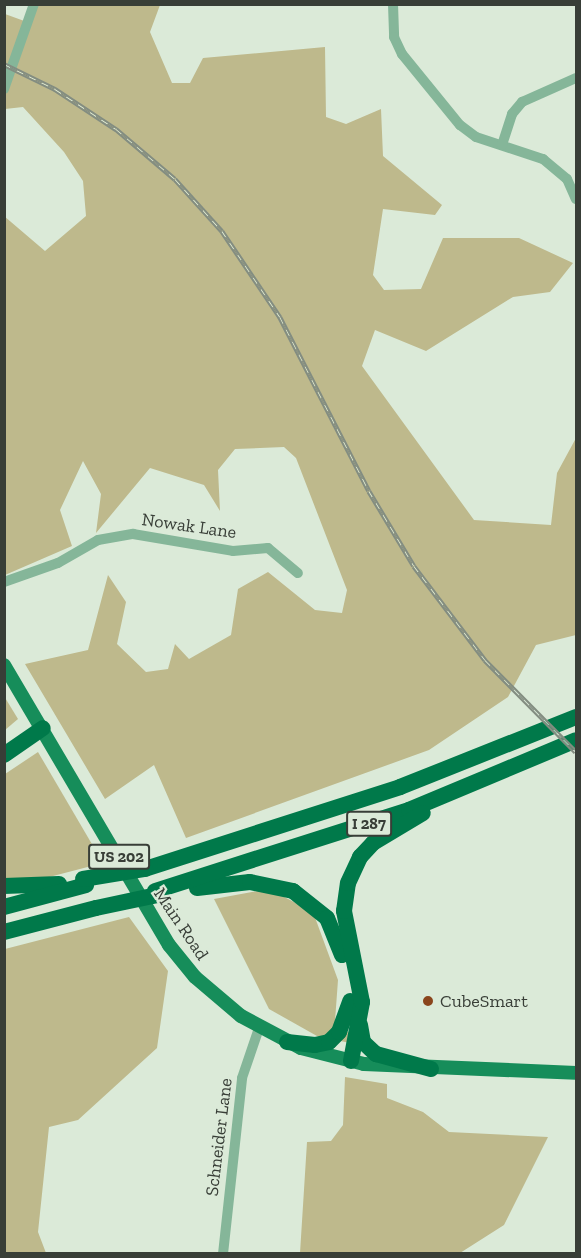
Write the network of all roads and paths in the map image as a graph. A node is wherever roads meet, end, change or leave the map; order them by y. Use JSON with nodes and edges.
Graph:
{"nodes":[{"id":1,"x":34,"y":4,"type":"edge"},
{"id":2,"x":393,"y":4,"type":"edge"},
{"id":3,"x":576,"y":78,"type":"edge"},
{"id":4,"x":4,"y":89,"type":"edge"},
{"id":5,"x":502,"y":145,"type":"junction"},
{"id":6,"x":576,"y":199,"type":"edge"},
{"id":7,"x":298,"y":573,"type":"dead end"},
{"id":8,"x":4,"y":582,"type":"edge"},
{"id":9,"x":4,"y":665,"type":"edge"},
{"id":10,"x":576,"y":717,"type":"edge"},
{"id":11,"x":41,"y":723,"type":"junction"},
{"id":12,"x":576,"y":740,"type":"edge"},
{"id":13,"x":4,"y":743,"type":"edge"},
{"id":14,"x":4,"y":755,"type":"edge"},
{"id":15,"x":528,"y":761,"type":"junction"},
{"id":16,"x":85,"y":882,"type":"junction"},
{"id":17,"x":4,"y":886,"type":"edge"},
{"id":18,"x":156,"y":893,"type":"junction"},
{"id":19,"x":4,"y":907,"type":"edge"},
{"id":20,"x":4,"y":932,"type":"edge"},
{"id":21,"x":350,"y":1001,"type":"junction"},
{"id":22,"x":359,"y":1022,"type":"junction"},
{"id":23,"x":259,"y":1028,"type":"junction"},
{"id":24,"x":288,"y":1042,"type":"junction"},
{"id":25,"x":346,"y":1060,"type":"junction"},
{"id":26,"x":431,"y":1069,"type":"junction"},
{"id":27,"x":576,"y":1073,"type":"edge"},
{"id":28,"x":223,"y":1254,"type":"edge"}],
"edges":[{"from":1,"to":4,"type":"street"},
{"from":2,"to":5,"type":"street"},
{"from":3,"to":5,"type":"street"},
{"from":5,"to":6,"type":"street"},
{"from":7,"to":8,"type":"street","name":"Nowak Lane"},
{"from":9,"to":11,"type":"main road","name":"Main Road","number":"US 202"},
{"from":10,"to":16,"type":"highway","number":"I 287","bridge":true},
{"from":11,"to":13,"type":"highway"},
{"from":11,"to":14,"type":"highway"},
{"from":11,"to":23,"type":"main road","name":"Main Road","number":"US 202"},
{"from":12,"to":15,"type":"highway","number":"I 287"},
{"from":15,"to":18,"type":"highway","number":"I 287"},
{"from":15,"to":22,"type":"highway"},
{"from":16,"to":17,"type":"highway"},
{"from":16,"to":19,"type":"highway"},
{"from":18,"to":20,"type":"highway","bridge":true},
{"from":18,"to":21,"type":"highway"},
{"from":21,"to":24,"type":"highway"},
{"from":21,"to":25,"type":"highway"},
{"from":22,"to":25,"type":"highway"},
{"from":22,"to":26,"type":"highway"},
{"from":23,"to":24,"type":"main road","name":"Main Road","number":"US 202"},
{"from":23,"to":28,"type":"street","name":"Schneider Lane"},
{"from":24,"to":25,"type":"main road","name":"Main Road","number":"US 202"},
{"from":25,"to":26,"type":"main road","name":"Main Road","number":"US 202"},
{"from":26,"to":27,"type":"main road","name":"Main Road","number":"US 202"}]}
